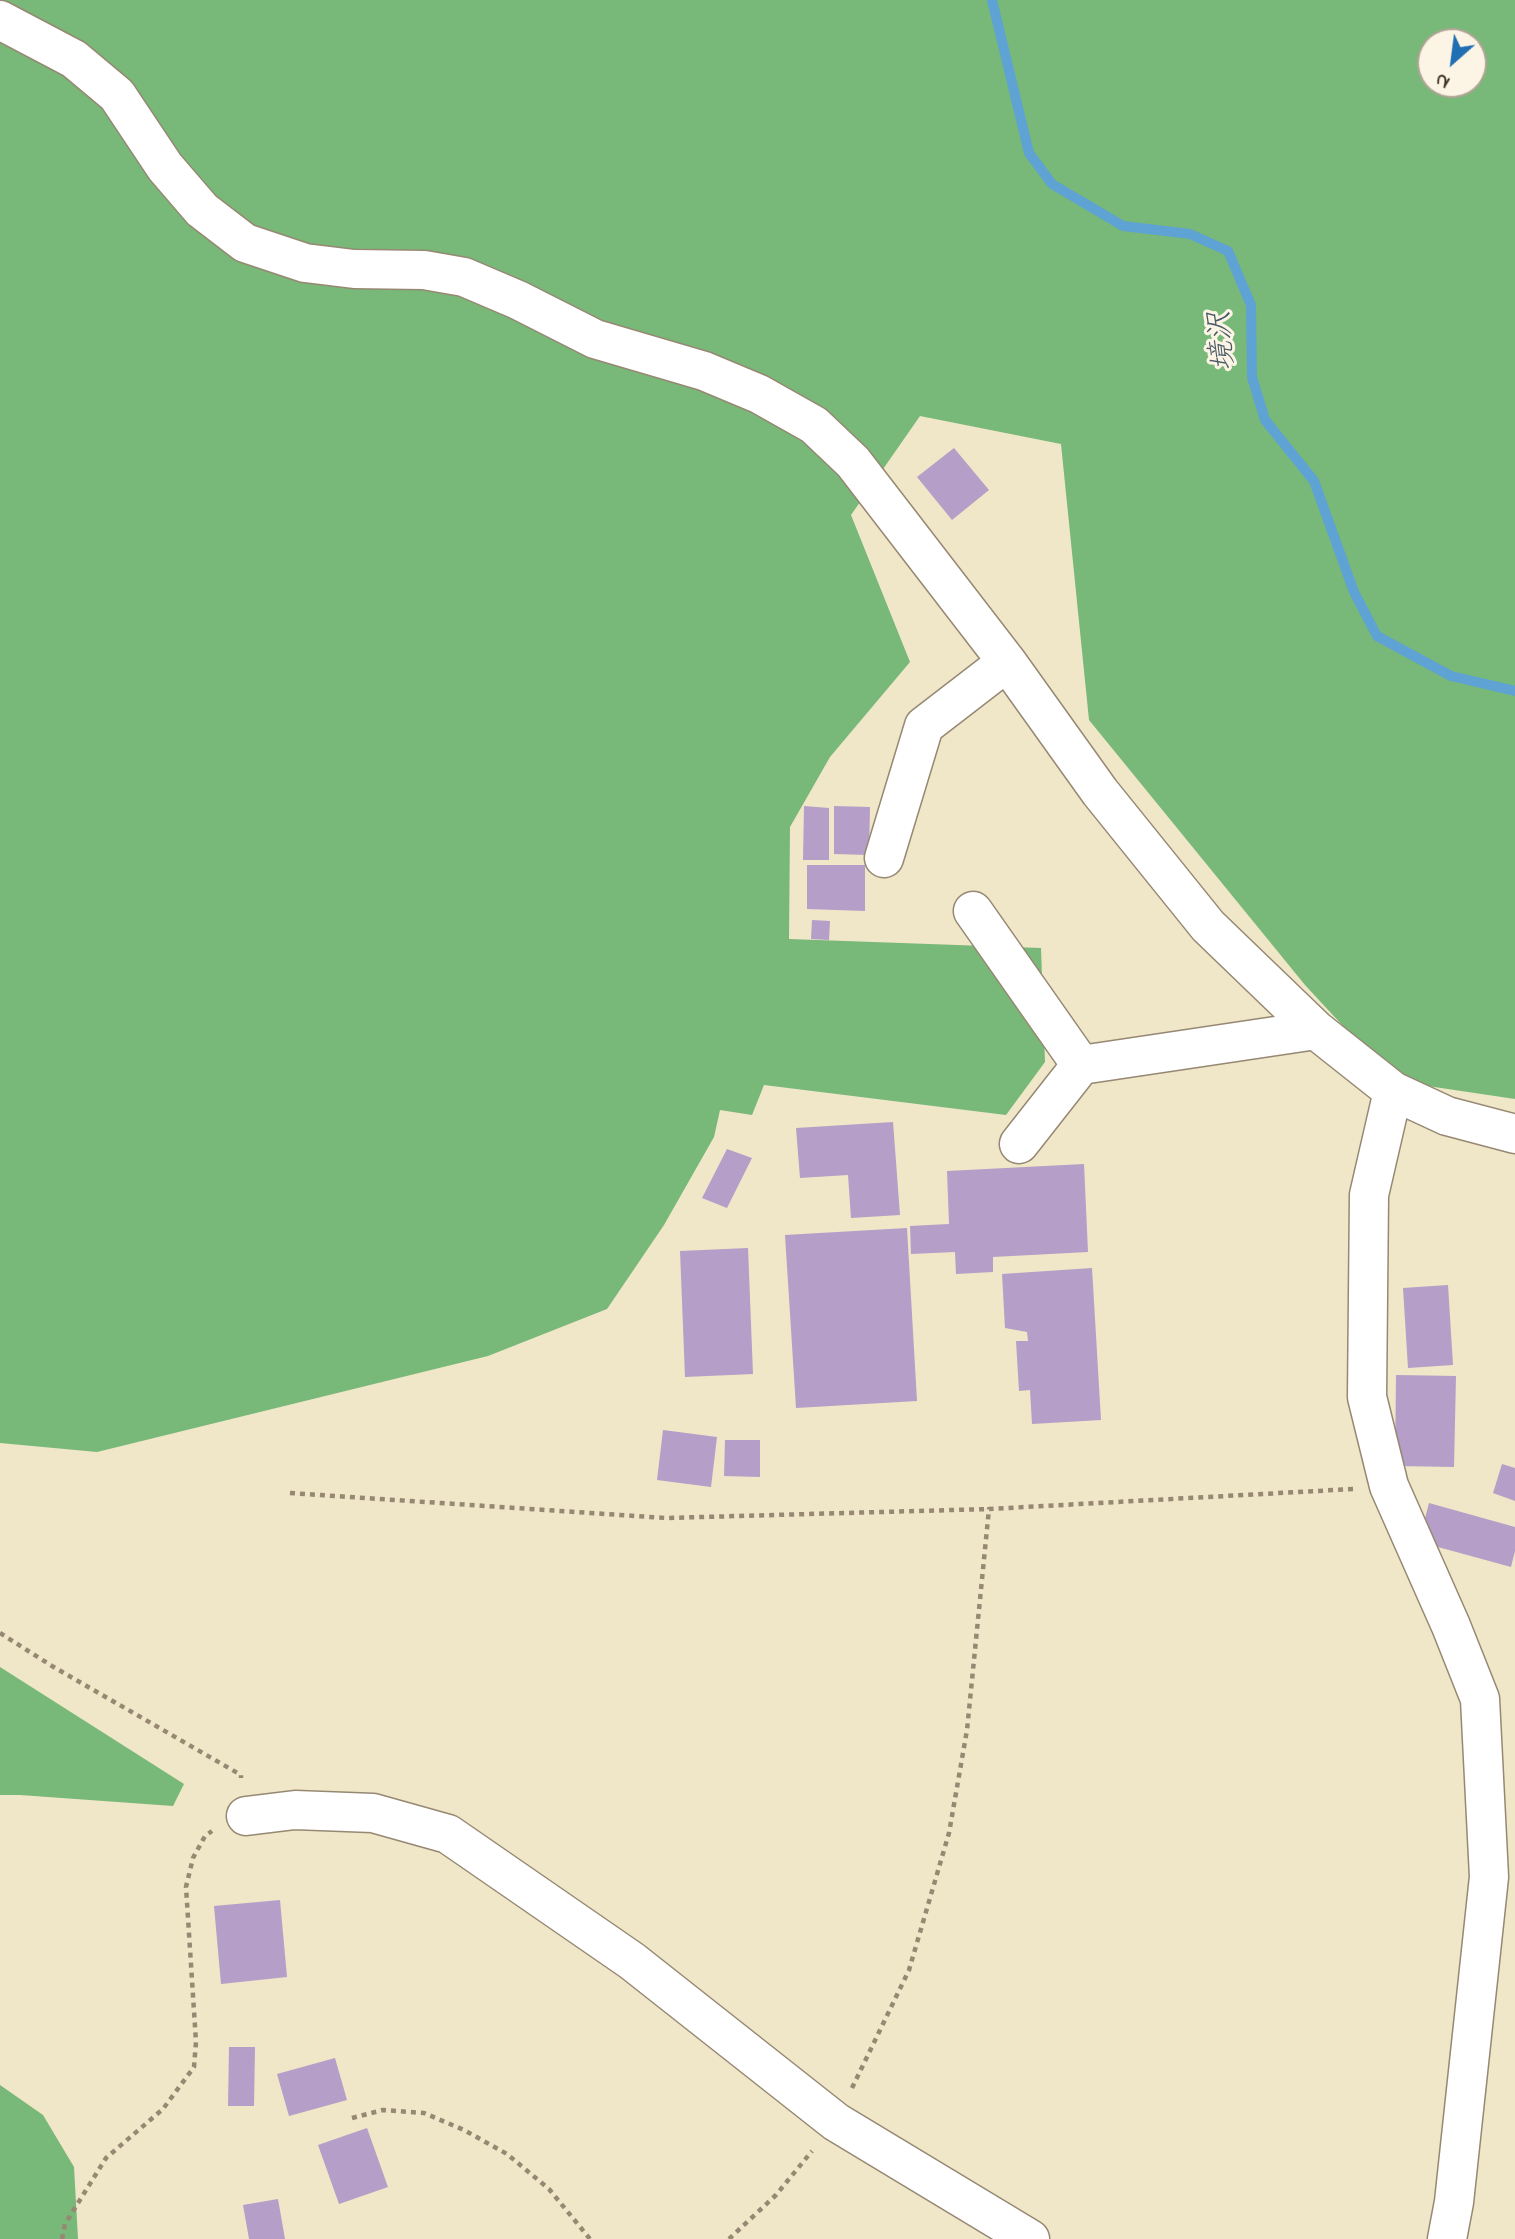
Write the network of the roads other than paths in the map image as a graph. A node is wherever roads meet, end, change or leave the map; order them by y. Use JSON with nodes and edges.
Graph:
{"nodes":[{"id":1,"x":0,"y":20,"type":"edge"},
{"id":2,"x":1007,"y":662,"type":"junction"},
{"id":3,"x":884,"y":858,"type":"dead end"},
{"id":4,"x":973,"y":911,"type":"dead end"},
{"id":5,"x":1316,"y":1030,"type":"junction"},
{"id":6,"x":1081,"y":1065,"type":"junction"},
{"id":7,"x":1393,"y":1091,"type":"junction"},
{"id":8,"x":1515,"y":1134,"type":"edge"},
{"id":9,"x":1019,"y":1144,"type":"dead end"},
{"id":10,"x":246,"y":1815,"type":"road end"},
{"id":11,"x":1030,"y":2239,"type":"edge"},
{"id":12,"x":1447,"y":2239,"type":"edge"}],
"edges":[{"from":1,"to":2,"type":"street"},
{"from":2,"to":3,"type":"street"},
{"from":2,"to":5,"type":"street"},
{"from":4,"to":6,"type":"street"},
{"from":5,"to":6,"type":"street"},
{"from":5,"to":7,"type":"street"},
{"from":6,"to":9,"type":"street"},
{"from":7,"to":8,"type":"street"},
{"from":7,"to":12,"type":"street"},
{"from":10,"to":11,"type":"street"}]}
